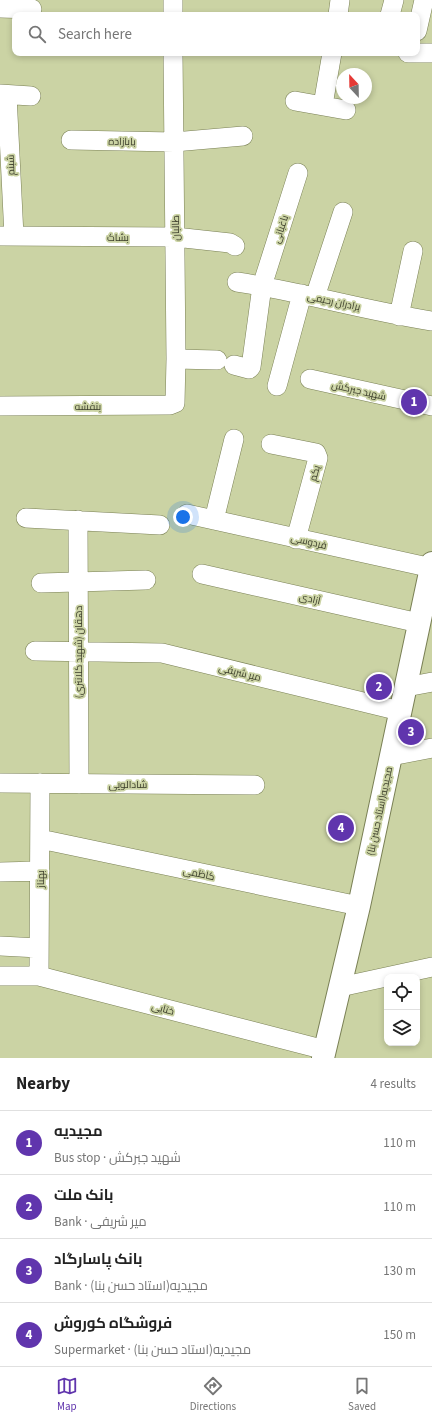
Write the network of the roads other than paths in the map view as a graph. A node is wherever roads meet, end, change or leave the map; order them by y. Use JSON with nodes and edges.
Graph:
{"nodes":[{"id":1,"x":173,"y":0,"type":"edge"},
{"id":2,"x":340,"y":0,"type":"edge"},
{"id":3,"x":394,"y":0,"type":"edge"},
{"id":4,"x":424,"y":0,"type":"edge"},
{"id":5,"x":0,"y":8,"type":"edge"},
{"id":6,"x":32,"y":9,"type":"dead end"},
{"id":7,"x":173,"y":12,"type":"edge"},
{"id":8,"x":338,"y":12,"type":"edge"},
{"id":9,"x":391,"y":12,"type":"edge"},
{"id":10,"x":420,"y":18,"type":"edge"},
{"id":11,"x":420,"y":53,"type":"edge"},
{"id":12,"x":432,"y":54,"type":"edge"},
{"id":13,"x":173,"y":56,"type":"edge"},
{"id":14,"x":331,"y":56,"type":"edge"},
{"id":15,"x":4,"y":95,"type":"edge"},
{"id":16,"x":32,"y":96,"type":"dead end"},
{"id":17,"x":295,"y":101,"type":"dead end"},
{"id":18,"x":323,"y":105,"type":"junction"},
{"id":19,"x":346,"y":110,"type":"dead end"},
{"id":20,"x":244,"y":136,"type":"dead end"},
{"id":21,"x":71,"y":140,"type":"dead end"},
{"id":22,"x":174,"y":142,"type":"junction"},
{"id":23,"x":298,"y":173,"type":"dead end"},
{"id":24,"x":343,"y":212,"type":"dead end"},
{"id":25,"x":7,"y":236,"type":"edge"},
{"id":26,"x":175,"y":237,"type":"junction"},
{"id":27,"x":235,"y":246,"type":"dead end"},
{"id":28,"x":413,"y":251,"type":"dead end"},
{"id":29,"x":237,"y":282,"type":"dead end"},
{"id":30,"x":262,"y":286,"type":"junction"},
{"id":31,"x":308,"y":296,"type":"junction"},
{"id":32,"x":399,"y":316,"type":"junction"},
{"id":33,"x":432,"y":321,"type":"edge"},
{"id":34,"x":176,"y":359,"type":"junction"},
{"id":35,"x":310,"y":379,"type":"dead end"},
{"id":36,"x":277,"y":386,"type":"dead end"},
{"id":37,"x":175,"y":403,"type":"joint"},
{"id":38,"x":0,"y":406,"type":"edge"},
{"id":39,"x":432,"y":406,"type":"edge"},
{"id":40,"x":234,"y":439,"type":"dead end"},
{"id":41,"x":271,"y":444,"type":"dead end"},
{"id":42,"x":187,"y":514,"type":"dead end"},
{"id":43,"x":26,"y":518,"type":"dead end"},
{"id":44,"x":78,"y":520,"type":"junction"},
{"id":45,"x":214,"y":520,"type":"junction"},
{"id":46,"x":160,"y":525,"type":"dead end"},
{"id":47,"x":296,"y":539,"type":"junction"},
{"id":48,"x":432,"y":566,"type":"edge"},
{"id":49,"x":202,"y":574,"type":"dead end"},
{"id":50,"x":146,"y":580,"type":"dead end"},
{"id":51,"x":78,"y":582,"type":"junction"},
{"id":52,"x":41,"y":583,"type":"dead end"},
{"id":53,"x":419,"y":623,"type":"junction"},
{"id":54,"x":78,"y":650,"type":"junction"},
{"id":55,"x":35,"y":651,"type":"dead end"},
{"id":56,"x":432,"y":682,"type":"edge"},
{"id":57,"x":406,"y":687,"type":"junction"},
{"id":58,"x":400,"y":711,"type":"junction"},
{"id":59,"x":432,"y":748,"type":"edge"},
{"id":60,"x":391,"y":756,"type":"junction"},
{"id":61,"x":0,"y":783,"type":"edge"},
{"id":62,"x":40,"y":783,"type":"junction"},
{"id":63,"x":79,"y":784,"type":"junction"},
{"id":64,"x":255,"y":785,"type":"dead end"},
{"id":65,"x":40,"y":839,"type":"junction"},
{"id":66,"x":40,"y":871,"type":"junction"},
{"id":67,"x":0,"y":872,"type":"edge"},
{"id":68,"x":359,"y":906,"type":"junction"},
{"id":69,"x":0,"y":946,"type":"edge"},
{"id":70,"x":40,"y":948,"type":"junction"},
{"id":71,"x":432,"y":967,"type":"edge"},
{"id":72,"x":0,"y":976,"type":"edge"},
{"id":73,"x":40,"y":976,"type":"junction"},
{"id":74,"x":340,"y":987,"type":"junction"},
{"id":75,"x":324,"y":1054,"type":"edge"}],
"edges":[{"from":1,"to":7,"type":"street"},
{"from":2,"to":8,"type":"street"},
{"from":3,"to":9,"type":"street"},
{"from":4,"to":10,"type":"street"},
{"from":5,"to":6,"type":"street"},
{"from":11,"to":12,"type":"street"},
{"from":13,"to":22,"type":"street","name":"طالبان"},
{"from":14,"to":18,"type":"street"},
{"from":15,"to":16,"type":"street"},
{"from":15,"to":25,"type":"street","name":"شبنم"},
{"from":17,"to":18,"type":"street"},
{"from":18,"to":19,"type":"street"},
{"from":20,"to":22,"type":"street","name":"بابازاده"},
{"from":21,"to":22,"type":"street","name":"بابازاده"},
{"from":22,"to":26,"type":"street","name":"طالبان"},
{"from":23,"to":30,"type":"street","name":"باغبانی"},
{"from":24,"to":31,"type":"street"},
{"from":25,"to":26,"type":"street","name":"بشاک"},
{"from":26,"to":27,"type":"street","name":"بشاک"},
{"from":26,"to":34,"type":"street","name":"طالبان"},
{"from":28,"to":32,"type":"street"},
{"from":29,"to":30,"type":"street","name":"برادران رحیمی"},
{"from":30,"to":31,"type":"street","name":"برادران رحیمی"},
{"from":30,"to":34,"type":"street","name":"باغبانی"},
{"from":31,"to":32,"type":"street","name":"برادران رحیمی"},
{"from":31,"to":36,"type":"street"},
{"from":32,"to":33,"type":"street","name":"برادران رحیمی"},
{"from":34,"to":37,"type":"street","name":"طالبان"},
{"from":35,"to":39,"type":"street","name":"شهید جبرکش"},
{"from":37,"to":38,"type":"street","name":"بنفشه"},
{"from":40,"to":45,"type":"street"},
{"from":41,"to":47,"type":"street","name":"یکم"},
{"from":42,"to":45,"type":"street","name":"فردوسی"},
{"from":43,"to":44,"type":"street"},
{"from":44,"to":46,"type":"street"},
{"from":44,"to":51,"type":"street","name":"دهقان (شهید کلانتری)"},
{"from":45,"to":47,"type":"street","name":"فردوسی"},
{"from":47,"to":48,"type":"street","name":"فردوسی"},
{"from":48,"to":53,"type":"main road","name":"مجیدیه(استاد حسن بنا)"},
{"from":49,"to":53,"type":"street","name":"آزادی"},
{"from":50,"to":51,"type":"street"},
{"from":51,"to":52,"type":"street"},
{"from":51,"to":54,"type":"street","name":"دهقان (شهید کلانتری)"},
{"from":53,"to":57,"type":"main road","name":"مجیدیه(استاد حسن بنا)"},
{"from":54,"to":55,"type":"street","name":"میر شریفی"},
{"from":54,"to":58,"type":"street","name":"میر شریفی"},
{"from":54,"to":63,"type":"street","name":"دهقان (شهید کلانتری)"},
{"from":56,"to":57,"type":"street"},
{"from":57,"to":58,"type":"main road","name":"مجیدیه(استاد حسن بنا)"},
{"from":58,"to":60,"type":"main road","name":"مجیدیه(استاد حسن بنا)"},
{"from":59,"to":60,"type":"street"},
{"from":60,"to":68,"type":"main road","name":"مجیدیه(استاد حسن بنا)"},
{"from":61,"to":62,"type":"street","name":"شادالویی"},
{"from":62,"to":63,"type":"street","name":"شادالویی"},
{"from":62,"to":65,"type":"street","name":"بهناز"},
{"from":63,"to":64,"type":"street","name":"شادالویی"},
{"from":65,"to":66,"type":"street","name":"بهناز"},
{"from":65,"to":68,"type":"street","name":"کاظمی"},
{"from":66,"to":67,"type":"street"},
{"from":66,"to":70,"type":"street","name":"بهناز"},
{"from":68,"to":74,"type":"main road","name":"مجیدیه(استاد حسن بنا)"},
{"from":69,"to":70,"type":"street"},
{"from":70,"to":73,"type":"street","name":"بهناز"},
{"from":71,"to":74,"type":"street"},
{"from":72,"to":73,"type":"street","name":"ختایی"},
{"from":73,"to":75,"type":"street","name":"ختایی"},
{"from":74,"to":75,"type":"main road","name":"مجیدیه(استاد حسن بنا)"}]}
